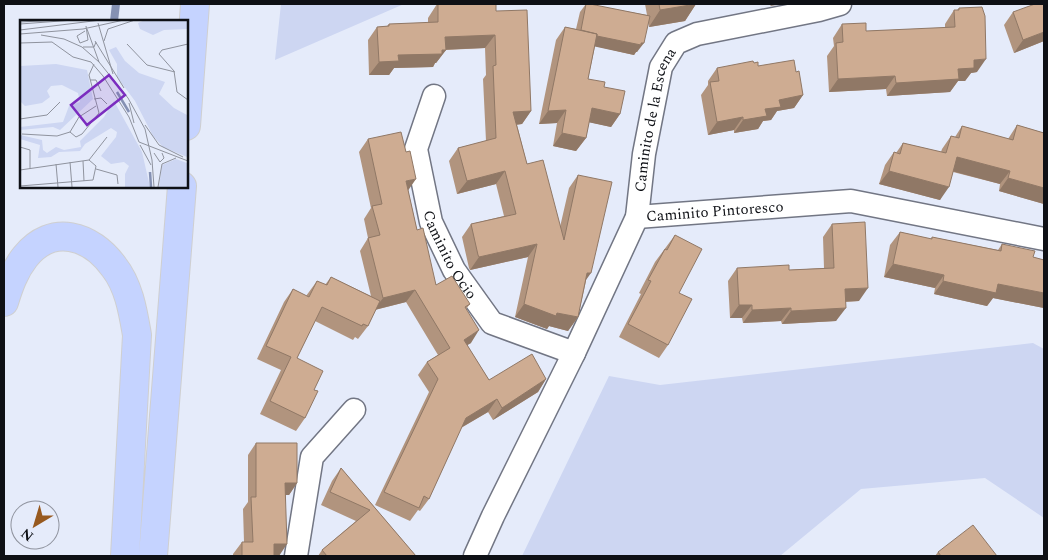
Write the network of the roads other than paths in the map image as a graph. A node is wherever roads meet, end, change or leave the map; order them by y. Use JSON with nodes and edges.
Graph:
{"nodes":[{"id":1,"x":194,"y":4,"type":"edge"},
{"id":2,"x":840,"y":4,"type":"edge"},
{"id":3,"x":188,"y":96,"type":"edge"},
{"id":4,"x":434,"y":96,"type":"dead end"},
{"id":5,"x":182,"y":188,"type":"edge"},
{"id":6,"x":637,"y":217,"type":"junction"},
{"id":7,"x":1044,"y":238,"type":"edge"},
{"id":8,"x":4,"y":302,"type":"edge"},
{"id":9,"x":574,"y":353,"type":"junction"},
{"id":10,"x":354,"y":410,"type":"dead end"},
{"id":11,"x":126,"y":556,"type":"edge"},
{"id":12,"x":153,"y":556,"type":"edge"},
{"id":13,"x":296,"y":556,"type":"edge"},
{"id":14,"x":475,"y":556,"type":"edge"}],
"edges":[{"from":1,"to":3,"type":"main road"},
{"from":2,"to":6,"type":"street","name":"Caminito de la Escena"},
{"from":4,"to":9,"type":"street","name":"Caminito Ocio"},
{"from":5,"to":12,"type":"main road"},
{"from":6,"to":7,"type":"street","name":"Caminito Pintoresco"},
{"from":6,"to":9,"type":"street","name":"Caminito Pintoresco"},
{"from":8,"to":11,"type":"main road"},
{"from":9,"to":14,"type":"street","name":"Caminito Pintoresco"},
{"from":10,"to":13,"type":"street"}]}
